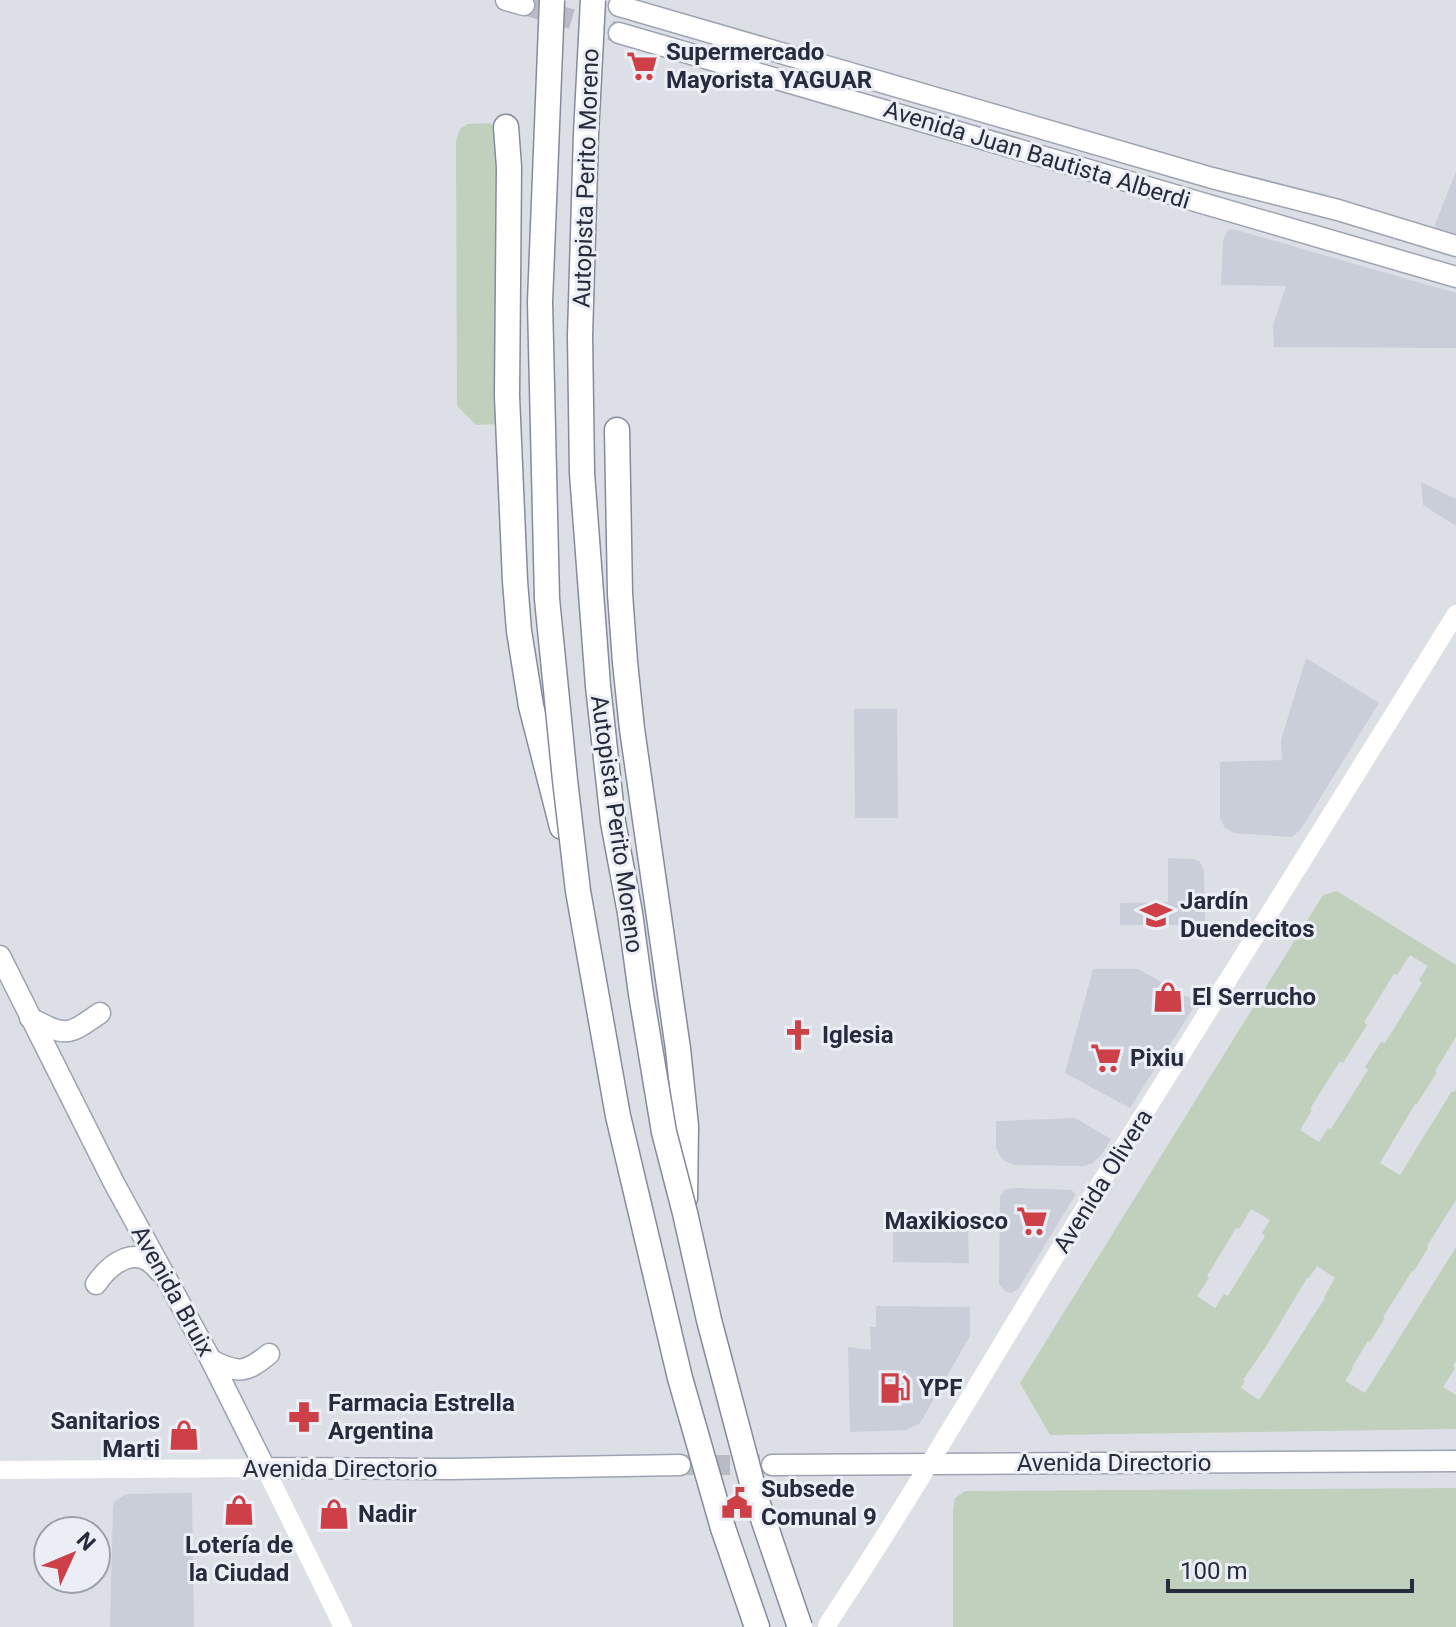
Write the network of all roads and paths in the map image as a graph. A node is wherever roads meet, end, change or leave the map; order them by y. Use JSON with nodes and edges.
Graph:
{"nodes":[{"id":1,"x":552,"y":0,"type":"edge"},
{"id":2,"x":593,"y":0,"type":"edge"},
{"id":3,"x":619,"y":6,"type":"dead end"},
{"id":4,"x":619,"y":33,"type":"tunnel mouth"},
{"id":5,"x":506,"y":127,"type":"dead end"},
{"id":6,"x":1456,"y":246,"type":"edge"},
{"id":7,"x":1456,"y":277,"type":"edge"},
{"id":8,"x":617,"y":430,"type":"dead end"},
{"id":9,"x":1456,"y":614,"type":"edge"},
{"id":10,"x":578,"y":891,"type":"junction"},
{"id":11,"x":0,"y":956,"type":"edge"},
{"id":12,"x":100,"y":1013,"type":"dead end"},
{"id":13,"x":30,"y":1018,"type":"junction"},
{"id":14,"x":685,"y":1213,"type":"junction"},
{"id":15,"x":166,"y":1281,"type":"junction"},
{"id":16,"x":96,"y":1284,"type":"dead end"},
{"id":17,"x":269,"y":1354,"type":"dead end"},
{"id":18,"x":211,"y":1360,"type":"junction"},
{"id":19,"x":1456,"y":1461,"type":"edge"},
{"id":20,"x":931,"y":1463,"type":"junction"},
{"id":21,"x":680,"y":1465,"type":"tunnel mouth"},
{"id":22,"x":772,"y":1465,"type":"tunnel mouth"},
{"id":23,"x":265,"y":1468,"type":"junction"},
{"id":24,"x":0,"y":1470,"type":"edge"},
{"id":25,"x":827,"y":1625,"type":"dead end"},
{"id":26,"x":343,"y":1627,"type":"edge"},
{"id":27,"x":757,"y":1627,"type":"edge"},
{"id":28,"x":800,"y":1627,"type":"edge"}],
"edges":[{"from":1,"to":10,"type":"highway","name":"Autopista Perito Moreno","bridge":true},
{"from":2,"to":14,"type":"highway","name":"Autopista Perito Moreno","bridge":true},
{"from":3,"to":6,"type":"main road","name":"Avenida Juan Bautista Alberdi"},
{"from":4,"to":7,"type":"main road","name":"Avenida Juan Bautista Alberdi"},
{"from":5,"to":10,"type":"highway","bridge":true},
{"from":8,"to":14,"type":"highway","bridge":true},
{"from":9,"to":20,"type":"main road","name":"Avenida Olivera"},
{"from":10,"to":27,"type":"highway","name":"Autopista Perito Moreno","bridge":true},
{"from":11,"to":13,"type":"main road","name":"Avenida Bruix"},
{"from":12,"to":13,"type":"main road"},
{"from":13,"to":15,"type":"main road","name":"Avenida Bruix"},
{"from":14,"to":28,"type":"highway","name":"Autopista Perito Moreno","bridge":true},
{"from":15,"to":16,"type":"main road"},
{"from":15,"to":18,"type":"main road","name":"Avenida Bruix"},
{"from":17,"to":18,"type":"main road"},
{"from":18,"to":23,"type":"main road","name":"Avenida Bruix"},
{"from":19,"to":20,"type":"main road","name":"Avenida Directorio"},
{"from":20,"to":22,"type":"main road","name":"Avenida Directorio"},
{"from":20,"to":25,"type":"main road","name":"Avenida Olivera"},
{"from":21,"to":23,"type":"main road","name":"Avenida Directorio"},
{"from":23,"to":24,"type":"main road","name":"Avenida Directorio"},
{"from":23,"to":26,"type":"main road","name":"Avenida Bruix"}]}
